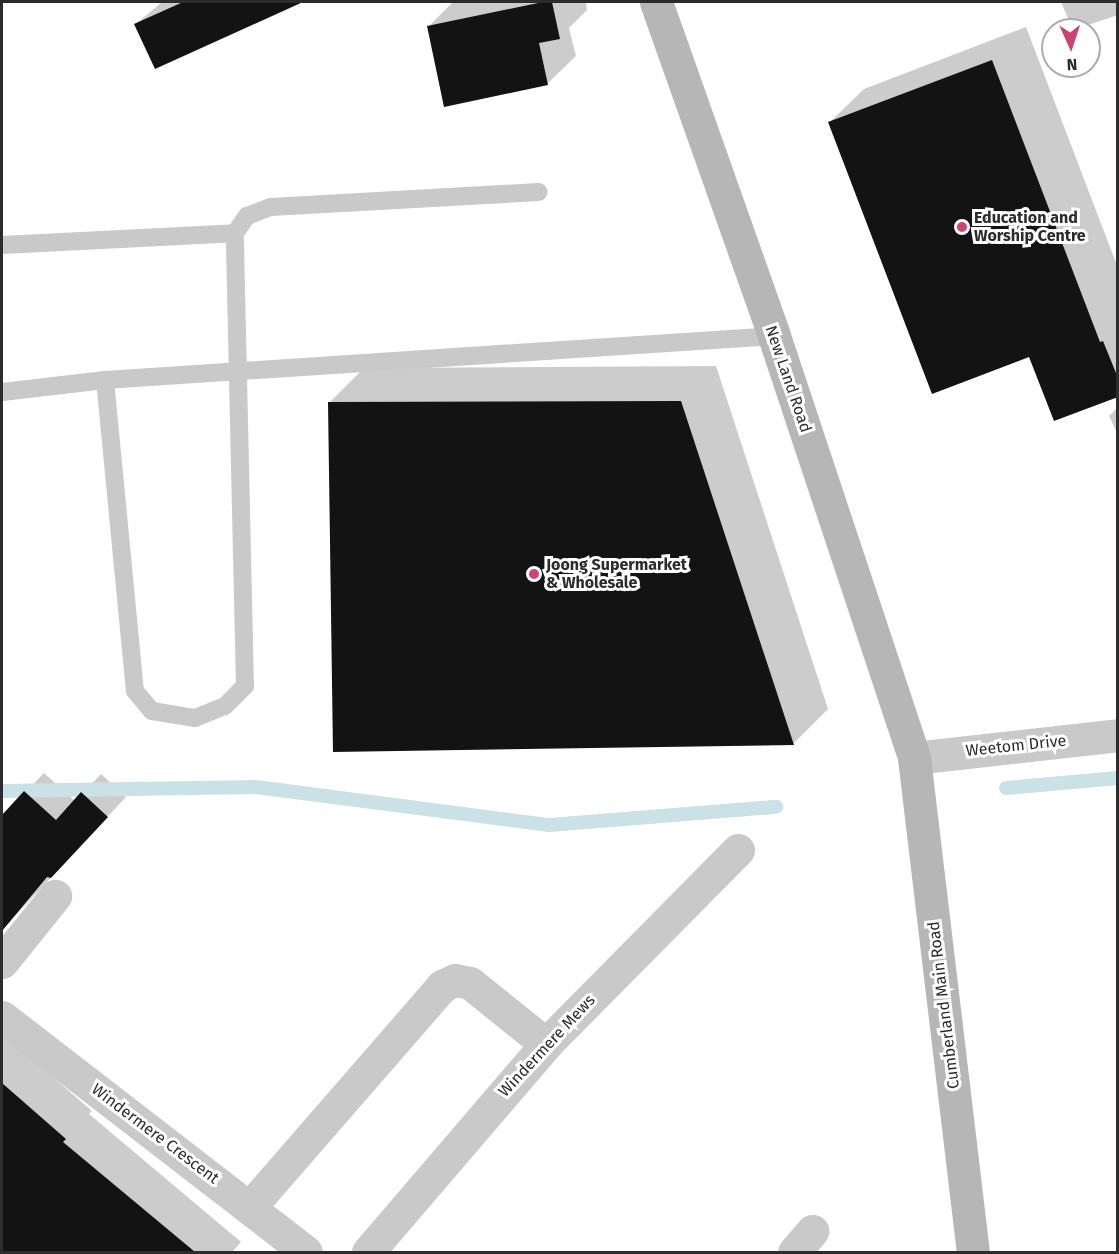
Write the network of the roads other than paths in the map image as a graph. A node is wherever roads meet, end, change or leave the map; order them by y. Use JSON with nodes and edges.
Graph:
{"nodes":[{"id":1,"x":656,"y":2,"type":"edge"},
{"id":2,"x":539,"y":192,"type":"dead end"},
{"id":3,"x":235,"y":233,"type":"junction"},
{"id":4,"x":2,"y":245,"type":"edge"},
{"id":5,"x":774,"y":336,"type":"junction"},
{"id":6,"x":240,"y":371,"type":"junction"},
{"id":7,"x":105,"y":380,"type":"junction"},
{"id":8,"x":2,"y":392,"type":"edge"},
{"id":9,"x":1118,"y":735,"type":"edge"},
{"id":10,"x":915,"y":758,"type":"junction"},
{"id":11,"x":738,"y":850,"type":"dead end"},
{"id":12,"x":55,"y":896,"type":"dead end"},
{"id":13,"x":2,"y":962,"type":"edge"},
{"id":14,"x":2,"y":1017,"type":"edge"},
{"id":15,"x":546,"y":1044,"type":"junction"},
{"id":16,"x":250,"y":1207,"type":"junction"},
{"id":17,"x":290,"y":1247,"type":"edge"},
{"id":18,"x":368,"y":1252,"type":"edge"},
{"id":19,"x":973,"y":1252,"type":"edge"}],
"edges":[{"from":1,"to":5,"type":"street","name":"New Land Road"},
{"from":2,"to":3,"type":"lane"},
{"from":3,"to":4,"type":"lane"},
{"from":3,"to":6,"type":"lane"},
{"from":5,"to":6,"type":"lane"},
{"from":5,"to":10,"type":"street","name":"New Land Road"},
{"from":6,"to":7,"type":"lane"},
{"from":6,"to":7,"type":"lane"},
{"from":7,"to":8,"type":"lane"},
{"from":9,"to":10,"type":"street","name":"Weetom Drive"},
{"from":10,"to":19,"type":"street","name":"Cumberland Main Road"},
{"from":11,"to":15,"type":"street","name":"Windermere Mews"},
{"from":12,"to":13,"type":"street"},
{"from":14,"to":16,"type":"street","name":"Windermere Crescent"},
{"from":15,"to":16,"type":"street"},
{"from":15,"to":18,"type":"street","name":"Windermere Mews"},
{"from":16,"to":17,"type":"street","name":"Windermere Crescent"}]}
